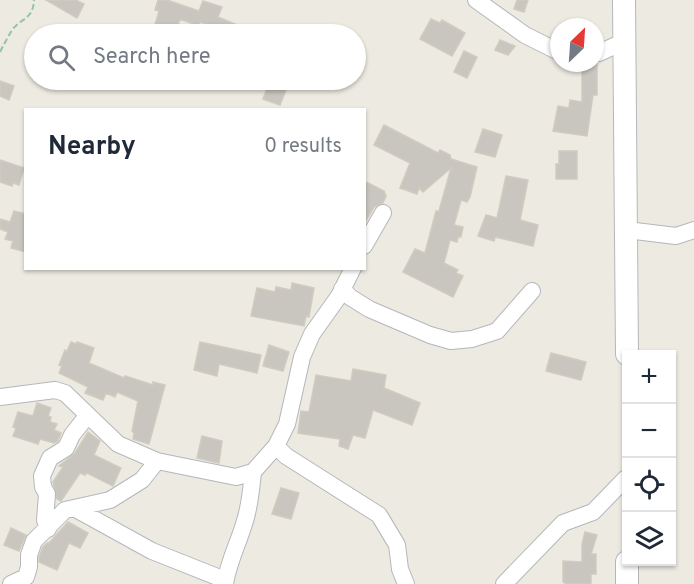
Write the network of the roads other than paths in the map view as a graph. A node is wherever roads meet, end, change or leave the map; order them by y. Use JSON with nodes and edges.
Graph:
{"nodes":[{"id":1,"x":476,"y":0,"type":"edge"},
{"id":2,"x":624,"y":0,"type":"edge"},
{"id":3,"x":625,"y":41,"type":"junction"},
{"id":4,"x":550,"y":48,"type":"edge"},
{"id":5,"x":604,"y":51,"type":"edge"},
{"id":6,"x":383,"y":213,"type":"dead end"},
{"id":7,"x":627,"y":230,"type":"junction"},
{"id":8,"x":694,"y":230,"type":"edge"},
{"id":9,"x":366,"y":243,"type":"edge"},
{"id":10,"x":352,"y":270,"type":"edge"},
{"id":11,"x":342,"y":289,"type":"junction"},
{"id":12,"x":532,"y":291,"type":"dead end"},
{"id":13,"x":627,"y":350,"type":"edge"},
{"id":14,"x":0,"y":397,"type":"edge"},
{"id":15,"x":89,"y":418,"type":"junction"},
{"id":16,"x":276,"y":446,"type":"junction"},
{"id":17,"x":157,"y":461,"type":"junction"},
{"id":18,"x":253,"y":472,"type":"junction"},
{"id":19,"x":622,"y":483,"type":"edge"},
{"id":20,"x":74,"y":508,"type":"junction"},
{"id":21,"x":48,"y":529,"type":"junction"},
{"id":22,"x":627,"y":566,"type":"edge"},
{"id":23,"x":225,"y":582,"type":"edge"},
{"id":24,"x":11,"y":584,"type":"edge"},
{"id":25,"x":406,"y":584,"type":"edge"},
{"id":26,"x":504,"y":584,"type":"edge"},
{"id":27,"x":627,"y":584,"type":"edge"}],
"edges":[{"from":1,"to":4,"type":"street"},
{"from":2,"to":3,"type":"main road"},
{"from":3,"to":5,"type":"street"},
{"from":3,"to":7,"type":"main road"},
{"from":6,"to":9,"type":"street"},
{"from":7,"to":8,"type":"street"},
{"from":7,"to":13,"type":"main road"},
{"from":10,"to":11,"type":"street"},
{"from":11,"to":12,"type":"street"},
{"from":11,"to":16,"type":"street"},
{"from":14,"to":15,"type":"street"},
{"from":15,"to":17,"type":"street"},
{"from":15,"to":21,"type":"street"},
{"from":16,"to":18,"type":"street"},
{"from":16,"to":25,"type":"street"},
{"from":17,"to":18,"type":"street"},
{"from":17,"to":20,"type":"street"},
{"from":18,"to":23,"type":"street"},
{"from":19,"to":26,"type":"street"},
{"from":20,"to":21,"type":"street"},
{"from":20,"to":23,"type":"street"},
{"from":21,"to":24,"type":"street"},
{"from":22,"to":27,"type":"main road"}]}
